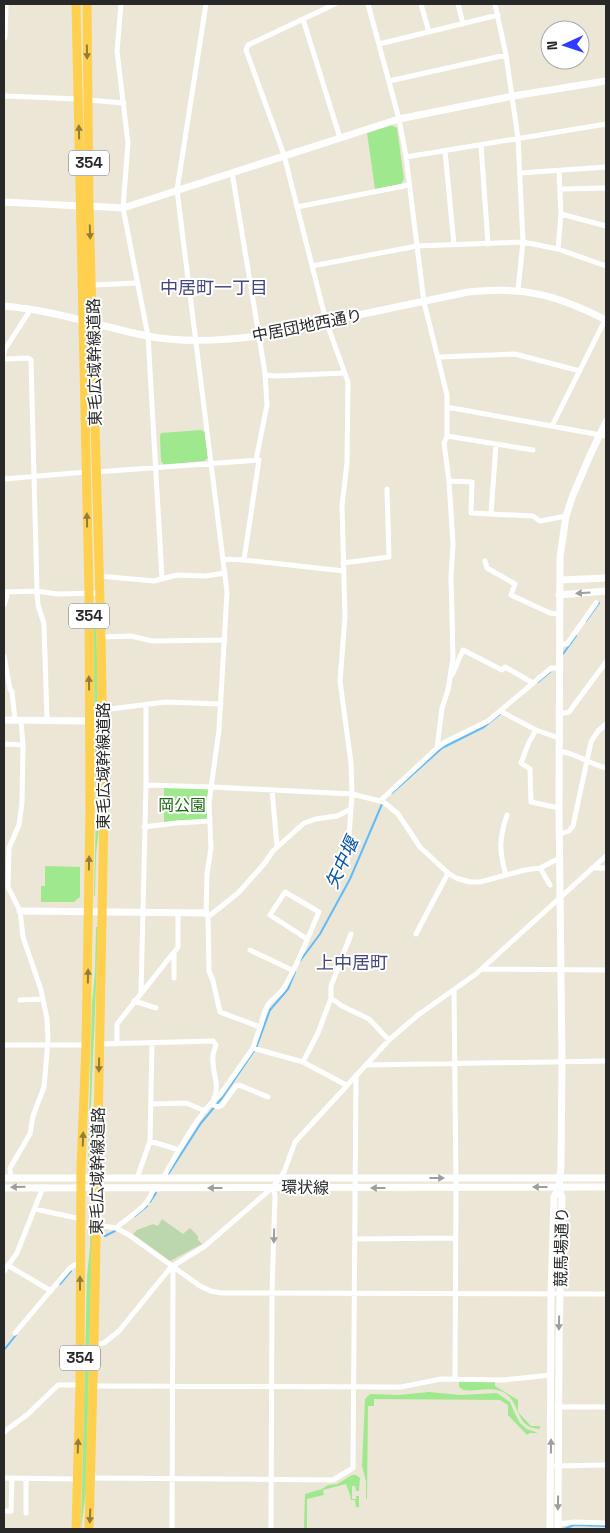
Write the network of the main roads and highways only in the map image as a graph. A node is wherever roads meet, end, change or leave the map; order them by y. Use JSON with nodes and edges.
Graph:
{"nodes":[{"id":1,"x":76,"y":4,"type":"edge"},
{"id":2,"x":87,"y":4,"type":"edge"},
{"id":3,"x":83,"y":100,"type":"junction"},
{"id":4,"x":85,"y":206,"type":"junction"},
{"id":5,"x":76,"y":1529,"type":"edge"},
{"id":6,"x":89,"y":1529,"type":"edge"}],
"edges":[{"from":1,"to":3,"type":"highway","name":"東毛広域幹線道路","number":"354"},
{"from":2,"to":3,"type":"highway","name":"東毛広域幹線道路","number":"354","one_way":true},
{"from":3,"to":4,"type":"highway","name":"東毛広域幹線道路","number":"354"},
{"from":5,"to":4,"type":"highway","name":"東毛広域幹線道路","number":"354","one_way":true},
{"from":4,"to":6,"type":"highway","name":"東毛広域幹線道路","number":"354","one_way":true}]}
